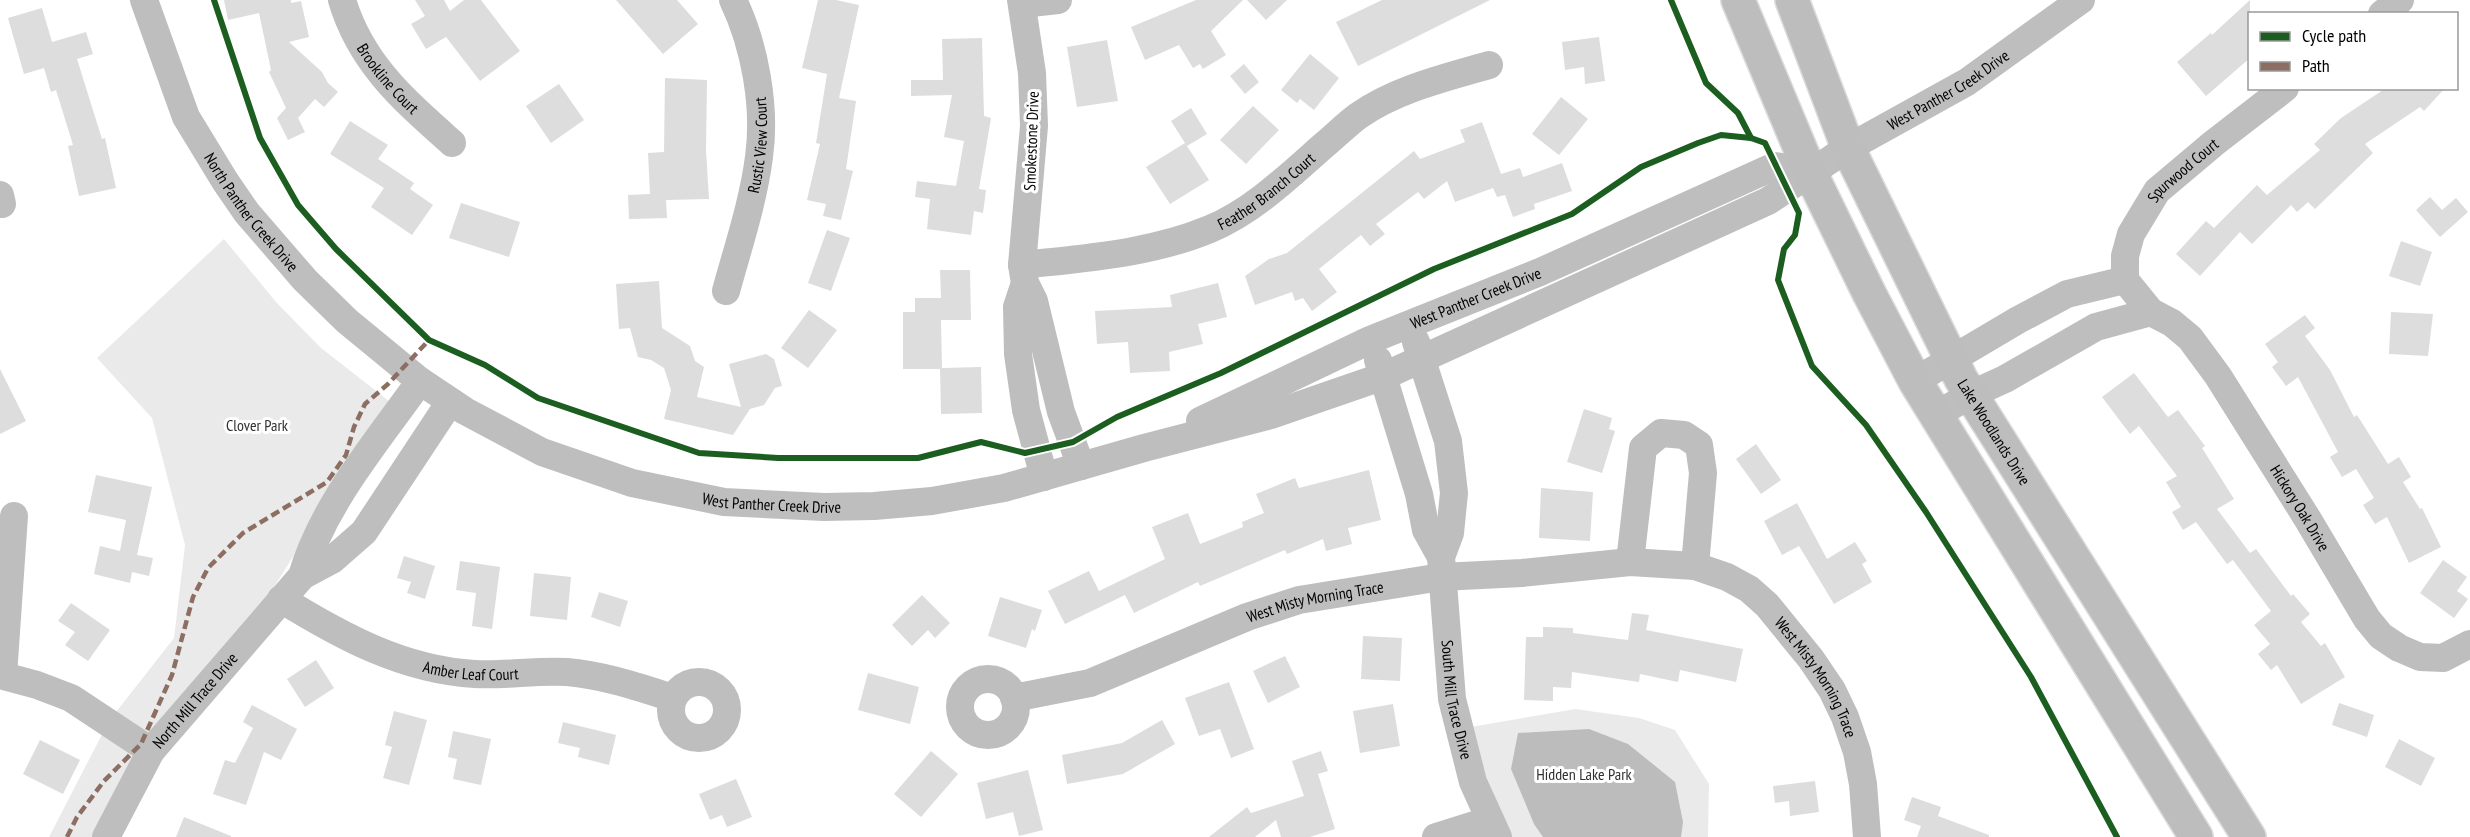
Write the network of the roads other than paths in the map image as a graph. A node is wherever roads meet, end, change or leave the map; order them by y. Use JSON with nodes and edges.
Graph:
{"nodes":[{"id":1,"x":144,"y":0,"type":"edge"},
{"id":2,"x":342,"y":0,"type":"edge"},
{"id":3,"x":733,"y":0,"type":"edge"},
{"id":4,"x":1058,"y":0,"type":"edge"},
{"id":5,"x":1738,"y":0,"type":"edge"},
{"id":6,"x":1792,"y":0,"type":"edge"},
{"id":7,"x":2081,"y":0,"type":"edge"},
{"id":8,"x":2400,"y":0,"type":"edge"},
{"id":9,"x":1022,"y":2,"type":"edge"},
{"id":10,"x":2385,"y":12,"type":"edge"},
{"id":11,"x":1489,"y":65,"type":"dead end"},
{"id":12,"x":2282,"y":90,"type":"edge"},
{"id":13,"x":452,"y":143,"type":"dead end"},
{"id":14,"x":1848,"y":148,"type":"junction"},
{"id":15,"x":1810,"y":172,"type":"junction"},
{"id":16,"x":1023,"y":274,"type":"junction"},
{"id":17,"x":2125,"y":280,"type":"junction"},
{"id":18,"x":726,"y":291,"type":"dead end"},
{"id":19,"x":2151,"y":312,"type":"junction"},
{"id":20,"x":1409,"y":324,"type":"junction"},
{"id":21,"x":1370,"y":340,"type":"junction"},
{"id":22,"x":1422,"y":359,"type":"junction"},
{"id":23,"x":1952,"y":360,"type":"junction"},
{"id":24,"x":1384,"y":376,"type":"junction"},
{"id":25,"x":420,"y":381,"type":"junction"},
{"id":26,"x":1915,"y":381,"type":"junction"},
{"id":27,"x":1972,"y":394,"type":"junction"},
{"id":28,"x":450,"y":402,"type":"junction"},
{"id":29,"x":1936,"y":415,"type":"junction"},
{"id":30,"x":1144,"y":448,"type":"junction"},
{"id":31,"x":1077,"y":454,"type":"junction"},
{"id":32,"x":1041,"y":464,"type":"junction"},
{"id":33,"x":14,"y":516,"type":"dead end"},
{"id":34,"x":1630,"y":562,"type":"junction"},
{"id":35,"x":1695,"y":566,"type":"junction"},
{"id":36,"x":1441,"y":567,"type":"junction"},
{"id":37,"x":302,"y":576,"type":"junction"},
{"id":38,"x":281,"y":599,"type":"junction"},
{"id":39,"x":2470,"y":644,"type":"edge"},
{"id":40,"x":2,"y":675,"type":"edge"},
{"id":41,"x":673,"y":698,"type":"dead end"},
{"id":42,"x":1014,"y":698,"type":"dead end"},
{"id":43,"x":151,"y":751,"type":"junction"},
{"id":44,"x":1494,"y":829,"type":"edge"},
{"id":45,"x":106,"y":837,"type":"edge"},
{"id":46,"x":1436,"y":837,"type":"edge"},
{"id":47,"x":1867,"y":837,"type":"edge"},
{"id":48,"x":2196,"y":837,"type":"edge"},
{"id":49,"x":2249,"y":837,"type":"edge"}],
"edges":[{"from":1,"to":25,"type":"street","name":"North Panther Creek Drive"},
{"from":2,"to":13,"type":"street","name":"Brookline Court"},
{"from":3,"to":18,"type":"street","name":"Rustic View Court"},
{"from":4,"to":9,"type":"street"},
{"from":5,"to":15,"type":"main road"},
{"from":6,"to":14,"type":"main road","name":"Lake Woodlands Drive"},
{"from":7,"to":14,"type":"street","name":"West Panther Creek Drive"},
{"from":8,"to":10,"type":"street"},
{"from":9,"to":16,"type":"street","name":"Smokestone Drive"},
{"from":11,"to":16,"type":"street","name":"Feather Branch Court"},
{"from":12,"to":17,"type":"street","name":"Spurwood Court"},
{"from":14,"to":15,"type":"street","name":"West Panther Creek Drive"},
{"from":14,"to":23,"type":"main road","name":"Lake Woodlands Drive"},
{"from":15,"to":20,"type":"street","name":"West Panther Creek Drive"},
{"from":15,"to":22,"type":"street","name":"West Panther Creek Drive"},
{"from":15,"to":26,"type":"main road"},
{"from":16,"to":31,"type":"street","name":"Smokestone Drive"},
{"from":16,"to":32,"type":"street","name":"Smokestone Drive"},
{"from":17,"to":19,"type":"street","name":"Hickory Oak Drive"},
{"from":17,"to":23,"type":"street"},
{"from":19,"to":27,"type":"street"},
{"from":19,"to":39,"type":"street","name":"Hickory Oak Drive"},
{"from":20,"to":21,"type":"street","name":"West Panther Creek Drive"},
{"from":20,"to":22,"type":"street","name":"South Mill Trace Drive"},
{"from":21,"to":24,"type":"street","name":"South Mill Trace Drive"},
{"from":21,"to":30,"type":"street","name":"West Panther Creek Drive"},
{"from":22,"to":24,"type":"street","name":"West Panther Creek Drive"},
{"from":22,"to":36,"type":"street","name":"South Mill Trace Drive"},
{"from":23,"to":26,"type":"street"},
{"from":23,"to":27,"type":"main road","name":"Lake Woodlands Drive"},
{"from":24,"to":30,"type":"street","name":"West Panther Creek Drive"},
{"from":24,"to":36,"type":"street","name":"South Mill Trace Drive"},
{"from":25,"to":28,"type":"street","name":"West Panther Creek Drive"},
{"from":25,"to":37,"type":"street","name":"North Mill Trace Drive"},
{"from":26,"to":29,"type":"main road"},
{"from":27,"to":29,"type":"street"},
{"from":27,"to":49,"type":"main road","name":"Lake Woodlands Drive"},
{"from":28,"to":32,"type":"street","name":"West Panther Creek Drive"},
{"from":28,"to":37,"type":"street","name":"North Mill Trace Drive"},
{"from":29,"to":48,"type":"main road"},
{"from":30,"to":31,"type":"street","name":"West Panther Creek Drive"},
{"from":31,"to":32,"type":"street","name":"West Panther Creek Drive"},
{"from":33,"to":40,"type":"street"},
{"from":34,"to":35,"type":"street","name":"West Misty Morning Trace"},
{"from":34,"to":35,"type":"street"},
{"from":34,"to":36,"type":"street","name":"West Misty Morning Trace"},
{"from":35,"to":47,"type":"street","name":"West Misty Morning Trace"},
{"from":36,"to":42,"type":"street","name":"West Misty Morning Trace"},
{"from":36,"to":44,"type":"street","name":"South Mill Trace Drive"},
{"from":37,"to":38,"type":"street","name":"North Mill Trace Drive"},
{"from":38,"to":41,"type":"street","name":"Amber Leaf Court"},
{"from":38,"to":43,"type":"street","name":"North Mill Trace Drive"},
{"from":40,"to":43,"type":"street"},
{"from":43,"to":45,"type":"street","name":"North Mill Trace Drive"},
{"from":44,"to":46,"type":"street"}]}
